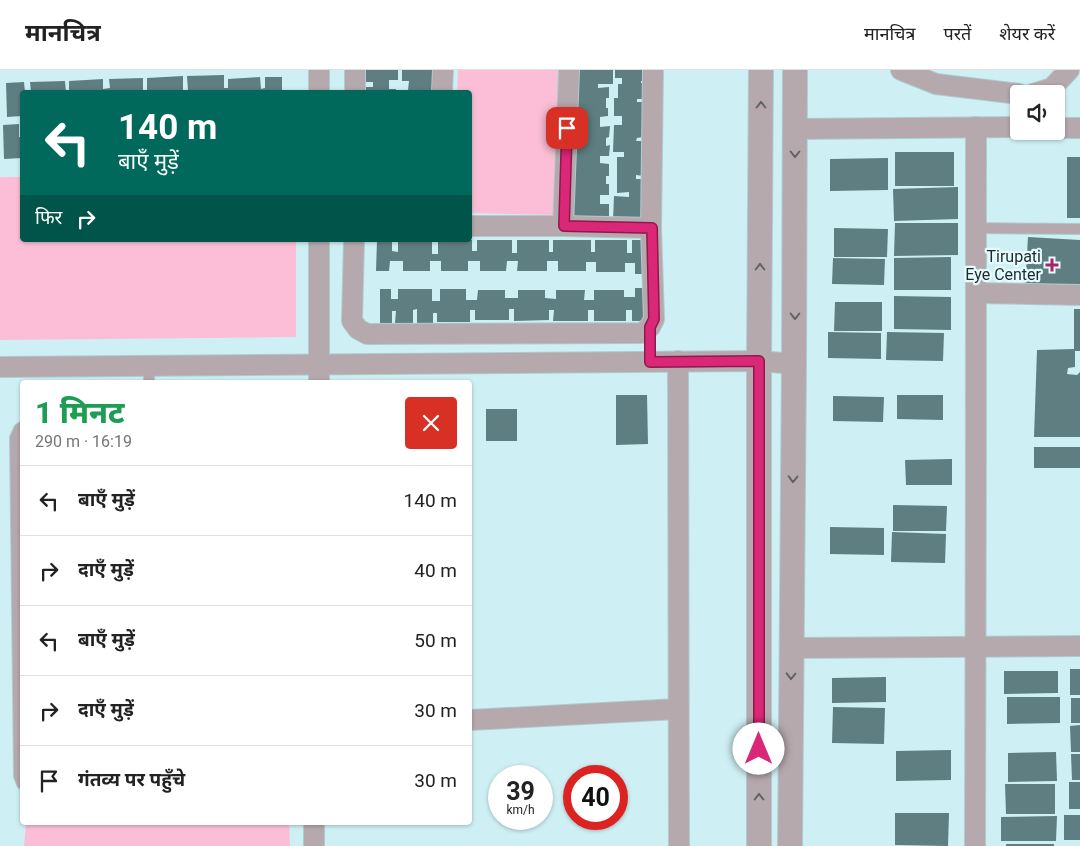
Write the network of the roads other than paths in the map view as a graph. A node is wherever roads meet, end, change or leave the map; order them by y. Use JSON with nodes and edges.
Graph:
{"nodes":[{"id":1,"x":319,"y":70,"type":"edge"},
{"id":2,"x":355,"y":70,"type":"edge"},
{"id":3,"x":443,"y":70,"type":"edge"},
{"id":4,"x":569,"y":70,"type":"edge"},
{"id":5,"x":653,"y":70,"type":"edge"},
{"id":6,"x":761,"y":70,"type":"edge"},
{"id":7,"x":795,"y":70,"type":"edge"},
{"id":8,"x":901,"y":70,"type":"edge"},
{"id":9,"x":1069,"y":70,"type":"edge"},
{"id":10,"x":1055,"y":85,"type":"edge"},
{"id":11,"x":319,"y":90,"type":"edge"},
{"id":12,"x":355,"y":90,"type":"edge"},
{"id":13,"x":442,"y":90,"type":"edge"},
{"id":14,"x":1010,"y":93,"type":"edge"},
{"id":15,"x":976,"y":127,"type":"junction"},
{"id":16,"x":1010,"y":127,"type":"edge"},
{"id":17,"x":1065,"y":128,"type":"edge"},
{"id":18,"x":1080,"y":128,"type":"edge"},
{"id":19,"x":795,"y":129,"type":"junction"},
{"id":20,"x":472,"y":226,"type":"edge"},
{"id":21,"x":564,"y":226,"type":"junction"},
{"id":22,"x":652,"y":228,"type":"junction"},
{"id":23,"x":976,"y":228,"type":"junction"},
{"id":24,"x":1080,"y":228,"type":"edge"},
{"id":25,"x":319,"y":242,"type":"edge"},
{"id":26,"x":354,"y":242,"type":"edge"},
{"id":27,"x":319,"y":284,"type":"junction"},
{"id":28,"x":353,"y":284,"type":"junction"},
{"id":29,"x":977,"y":293,"type":"junction"},
{"id":30,"x":1080,"y":295,"type":"edge"},
{"id":31,"x":650,"y":327,"type":"junction"},
{"id":32,"x":678,"y":361,"type":"junction"},
{"id":33,"x":759,"y":361,"type":"junction"},
{"id":34,"x":650,"y":362,"type":"junction"},
{"id":35,"x":794,"y":364,"type":"junction"},
{"id":36,"x":0,"y":366,"type":"edge"},
{"id":37,"x":319,"y":373,"type":"edge"},
{"id":38,"x":149,"y":374,"type":"edge"},
{"id":39,"x":20,"y":428,"type":"edge"},
{"id":40,"x":975,"y":646,"type":"junction"},
{"id":41,"x":1080,"y":646,"type":"edge"},
{"id":42,"x":792,"y":648,"type":"junction"},
{"id":43,"x":678,"y":709,"type":"junction"},
{"id":44,"x":472,"y":720,"type":"edge"},
{"id":45,"x":20,"y":779,"type":"edge"},
{"id":46,"x":314,"y":825,"type":"edge"},
{"id":47,"x":314,"y":846,"type":"edge"},
{"id":48,"x":679,"y":846,"type":"edge"},
{"id":49,"x":759,"y":846,"type":"edge"},
{"id":50,"x":790,"y":846,"type":"edge"},
{"id":51,"x":975,"y":846,"type":"edge"}],
"edges":[{"from":1,"to":11,"type":"street"},
{"from":2,"to":12,"type":"street"},
{"from":3,"to":13,"type":"street"},
{"from":4,"to":21,"type":"street"},
{"from":5,"to":22,"type":"street"},
{"from":33,"to":6,"type":"street","one_way":true},
{"from":7,"to":19,"type":"street"},
{"from":8,"to":14,"type":"street"},
{"from":9,"to":10,"type":"street"},
{"from":15,"to":16,"type":"street"},
{"from":15,"to":19,"type":"street"},
{"from":15,"to":23,"type":"street"},
{"from":17,"to":18,"type":"street"},
{"from":19,"to":35,"type":"street","one_way":true},
{"from":20,"to":21,"type":"street"},
{"from":21,"to":22,"type":"street"},
{"from":22,"to":31,"type":"street"},
{"from":23,"to":24,"type":"lane"},
{"from":23,"to":29,"type":"street"},
{"from":25,"to":27,"type":"street"},
{"from":26,"to":28,"type":"street"},
{"from":27,"to":28,"type":"street"},
{"from":27,"to":37,"type":"street"},
{"from":28,"to":31,"type":"street"},
{"from":29,"to":30,"type":"street"},
{"from":29,"to":40,"type":"street"},
{"from":31,"to":34,"type":"street"},
{"from":32,"to":33,"type":"street"},
{"from":32,"to":34,"type":"street"},
{"from":32,"to":43,"type":"street"},
{"from":33,"to":35,"type":"street"},
{"from":49,"to":33,"type":"street","one_way":true},
{"from":34,"to":37,"type":"street"},
{"from":35,"to":42,"type":"street","one_way":true},
{"from":36,"to":38,"type":"street"},
{"from":37,"to":38,"type":"street"},
{"from":39,"to":45,"type":"lane"},
{"from":40,"to":41,"type":"street"},
{"from":40,"to":42,"type":"street"},
{"from":40,"to":51,"type":"street"},
{"from":42,"to":50,"type":"street","one_way":true},
{"from":43,"to":44,"type":"street"},
{"from":43,"to":48,"type":"street"},
{"from":46,"to":47,"type":"street"}]}
